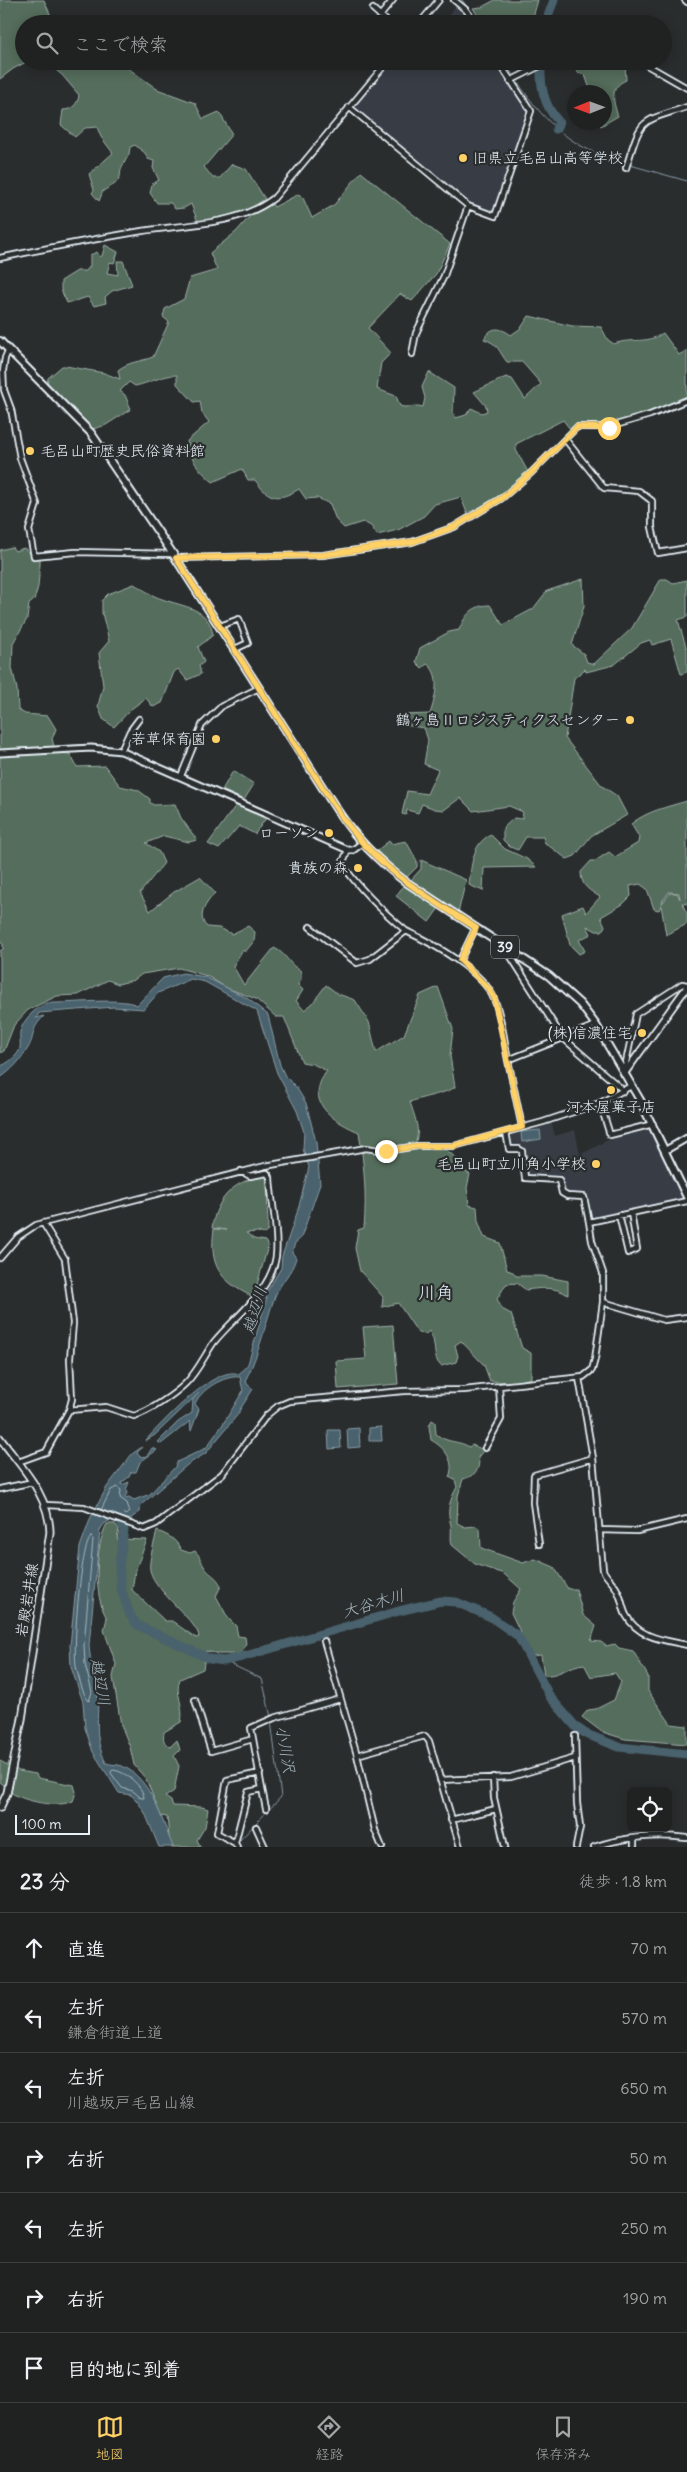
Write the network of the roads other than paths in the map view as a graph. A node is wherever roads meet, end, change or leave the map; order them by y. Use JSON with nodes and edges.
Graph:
{"nodes":[{"id":1,"x":392,"y":0,"type":"edge"},
{"id":2,"x":439,"y":0,"type":"edge"},
{"id":3,"x":454,"y":0,"type":"edge"},
{"id":4,"x":373,"y":9,"type":"dead end"},
{"id":5,"x":379,"y":15,"type":"edge"},
{"id":6,"x":381,"y":15,"type":"edge"},
{"id":7,"x":426,"y":15,"type":"edge"},
{"id":8,"x":470,"y":15,"type":"edge"},
{"id":9,"x":381,"y":70,"type":"edge"},
{"id":10,"x":505,"y":70,"type":"edge"},
{"id":11,"x":530,"y":70,"type":"edge"},
{"id":12,"x":656,"y":70,"type":"edge"},
{"id":13,"x":513,"y":80,"type":"junction"},
{"id":14,"x":687,"y":88,"type":"edge"},
{"id":15,"x":350,"y":107,"type":"junction"},
{"id":16,"x":687,"y":107,"type":"edge"},
{"id":17,"x":626,"y":168,"type":"dead end"},
{"id":18,"x":468,"y":206,"type":"junction"},
{"id":19,"x":0,"y":258,"type":"edge"},
{"id":20,"x":0,"y":341,"type":"edge"},
{"id":21,"x":8,"y":352,"type":"junction"},
{"id":22,"x":412,"y":354,"type":"dead end"},
{"id":23,"x":687,"y":400,"type":"edge"},
{"id":24,"x":565,"y":438,"type":"junction"},
{"id":25,"x":687,"y":548,"type":"edge"},
{"id":26,"x":175,"y":556,"type":"junction"},
{"id":27,"x":220,"y":626,"type":"junction"},
{"id":28,"x":234,"y":649,"type":"junction"},
{"id":29,"x":259,"y":688,"type":"junction"},
{"id":30,"x":138,"y":719,"type":"dead end"},
{"id":31,"x":122,"y":751,"type":"junction"},
{"id":32,"x":0,"y":753,"type":"edge"},
{"id":33,"x":181,"y":776,"type":"junction"},
{"id":34,"x":361,"y":844,"type":"junction"},
{"id":35,"x":348,"y":850,"type":"junction"},
{"id":36,"x":310,"y":927,"type":"dead end"},
{"id":37,"x":476,"y":928,"type":"junction"},
{"id":38,"x":406,"y":932,"type":"junction"},
{"id":39,"x":504,"y":946,"type":"junction"},
{"id":40,"x":460,"y":960,"type":"junction"},
{"id":41,"x":687,"y":986,"type":"edge"},
{"id":42,"x":596,"y":1025,"type":"junction"},
{"id":43,"x":562,"y":1037,"type":"junction"},
{"id":44,"x":508,"y":1060,"type":"junction"},
{"id":45,"x":624,"y":1074,"type":"junction"},
{"id":46,"x":631,"y":1086,"type":"junction"},
{"id":47,"x":624,"y":1091,"type":"junction"},
{"id":48,"x":600,"y":1102,"type":"junction"},
{"id":49,"x":652,"y":1124,"type":"junction"},
{"id":50,"x":522,"y":1127,"type":"junction"},
{"id":51,"x":506,"y":1132,"type":"junction"},
{"id":52,"x":687,"y":1138,"type":"edge"},
{"id":53,"x":666,"y":1150,"type":"junction"},
{"id":54,"x":242,"y":1171,"type":"junction"},
{"id":55,"x":687,"y":1197,"type":"edge"},
{"id":56,"x":687,"y":1201,"type":"edge"},
{"id":57,"x":630,"y":1212,"type":"junction"},
{"id":58,"x":619,"y":1215,"type":"junction"},
{"id":59,"x":589,"y":1222,"type":"junction"},
{"id":60,"x":43,"y":1223,"type":"junction"},
{"id":61,"x":0,"y":1258,"type":"edge"},
{"id":62,"x":603,"y":1302,"type":"junction"},
{"id":63,"x":687,"y":1317,"type":"edge"},
{"id":64,"x":579,"y":1378,"type":"junction"},
{"id":65,"x":499,"y":1386,"type":"junction"},
{"id":66,"x":70,"y":1410,"type":"junction"},
{"id":67,"x":0,"y":1438,"type":"edge"},
{"id":68,"x":485,"y":1448,"type":"dead end"},
{"id":69,"x":593,"y":1458,"type":"junction"},
{"id":70,"x":18,"y":1462,"type":"junction"},
{"id":71,"x":33,"y":1482,"type":"junction"},
{"id":72,"x":0,"y":1489,"type":"edge"},
{"id":73,"x":46,"y":1505,"type":"junction"},
{"id":74,"x":687,"y":1519,"type":"edge"},
{"id":75,"x":599,"y":1530,"type":"junction"},
{"id":76,"x":539,"y":1544,"type":"dead end"},
{"id":77,"x":324,"y":1641,"type":"dead end"},
{"id":78,"x":687,"y":1645,"type":"edge"},
{"id":79,"x":340,"y":1699,"type":"junction"},
{"id":80,"x":195,"y":1700,"type":"dead end"},
{"id":81,"x":575,"y":1736,"type":"dead end"},
{"id":82,"x":254,"y":1739,"type":"junction"},
{"id":83,"x":357,"y":1755,"type":"junction"},
{"id":84,"x":575,"y":1758,"type":"junction"},
{"id":85,"x":260,"y":1773,"type":"junction"},
{"id":86,"x":492,"y":1777,"type":"junction"},
{"id":87,"x":440,"y":1780,"type":"junction"},
{"id":88,"x":262,"y":1789,"type":"junction"},
{"id":89,"x":0,"y":1790,"type":"edge"},
{"id":90,"x":7,"y":1793,"type":"junction"},
{"id":91,"x":266,"y":1807,"type":"dead end"},
{"id":92,"x":0,"y":1808,"type":"edge"},
{"id":93,"x":496,"y":1809,"type":"junction"},
{"id":94,"x":451,"y":1820,"type":"junction"},
{"id":95,"x":256,"y":1827,"type":"dead end"},
{"id":96,"x":687,"y":1838,"type":"edge"},
{"id":97,"x":634,"y":1839,"type":"junction"},
{"id":98,"x":236,"y":1845,"type":"edge"},
{"id":99,"x":266,"y":1847,"type":"edge"},
{"id":100,"x":382,"y":1847,"type":"edge"},
{"id":101,"x":460,"y":1847,"type":"edge"},
{"id":102,"x":505,"y":1847,"type":"edge"},
{"id":103,"x":576,"y":1847,"type":"edge"},
{"id":104,"x":594,"y":1847,"type":"edge"},
{"id":105,"x":634,"y":1847,"type":"edge"}],
"edges":[{"from":1,"to":6,"type":"street"},
{"from":2,"to":7,"type":"street"},
{"from":3,"to":8,"type":"street"},
{"from":4,"to":5,"type":"street"},
{"from":9,"to":15,"type":"street"},
{"from":10,"to":13,"type":"street"},
{"from":11,"to":13,"type":"street"},
{"from":12,"to":14,"type":"street"},
{"from":13,"to":18,"type":"street"},
{"from":15,"to":18,"type":"street"},
{"from":15,"to":19,"type":"street"},
{"from":16,"to":17,"type":"street"},
{"from":18,"to":22,"type":"street"},
{"from":20,"to":21,"type":"main road","number":"39"},
{"from":21,"to":26,"type":"main road","number":"39"},
{"from":21,"to":26,"type":"street"},
{"from":23,"to":24,"type":"street"},
{"from":24,"to":25,"type":"street"},
{"from":24,"to":26,"type":"street"},
{"from":26,"to":27,"type":"main road","number":"39"},
{"from":27,"to":28,"type":"main road","number":"39"},
{"from":27,"to":28,"type":"street"},
{"from":28,"to":29,"type":"main road","number":"39"},
{"from":29,"to":33,"type":"street"},
{"from":29,"to":34,"type":"main road","number":"39"},
{"from":30,"to":31,"type":"street"},
{"from":31,"to":32,"type":"street"},
{"from":31,"to":33,"type":"street"},
{"from":33,"to":35,"type":"street"},
{"from":34,"to":35,"type":"street"},
{"from":34,"to":37,"type":"main road","number":"39"},
{"from":35,"to":38,"type":"street"},
{"from":36,"to":38,"type":"street"},
{"from":37,"to":39,"type":"main road","number":"39"},
{"from":37,"to":40,"type":"street"},
{"from":38,"to":40,"type":"street"},
{"from":39,"to":42,"type":"main road","number":"39"},
{"from":39,"to":43,"type":"street"},
{"from":40,"to":44,"type":"street"},
{"from":41,"to":45,"type":"main road"},
{"from":41,"to":45,"type":"street"},
{"from":42,"to":43,"type":"street"},
{"from":42,"to":45,"type":"main road","number":"39"},
{"from":43,"to":44,"type":"street"},
{"from":43,"to":47,"type":"street"},
{"from":44,"to":50,"type":"street"},
{"from":45,"to":46,"type":"main road","number":"39"},
{"from":46,"to":47,"type":"street"},
{"from":46,"to":49,"type":"main road","number":"39"},
{"from":47,"to":48,"type":"street"},
{"from":48,"to":49,"type":"street"},
{"from":48,"to":50,"type":"street"},
{"from":49,"to":53,"type":"main road","number":"39"},
{"from":50,"to":51,"type":"street"},
{"from":51,"to":54,"type":"street"},
{"from":51,"to":59,"type":"street"},
{"from":52,"to":53,"type":"street"},
{"from":53,"to":55,"type":"main road","number":"39"},
{"from":54,"to":60,"type":"street"},
{"from":54,"to":66,"type":"street"},
{"from":56,"to":57,"type":"street"},
{"from":57,"to":58,"type":"street"},
{"from":57,"to":58,"type":"street"},
{"from":58,"to":59,"type":"street"},
{"from":59,"to":62,"type":"street"},
{"from":60,"to":61,"type":"street"},
{"from":60,"to":66,"type":"street"},
{"from":62,"to":63,"type":"street"},
{"from":62,"to":64,"type":"street"},
{"from":64,"to":65,"type":"street"},
{"from":64,"to":69,"type":"street"},
{"from":65,"to":68,"type":"street"},
{"from":65,"to":73,"type":"street"},
{"from":66,"to":70,"type":"street"},
{"from":67,"to":70,"type":"main road","name":"岩殿岩井線"},
{"from":69,"to":75,"type":"street"},
{"from":69,"to":76,"type":"street"},
{"from":70,"to":71,"type":"main road","name":"岩殿岩井線"},
{"from":71,"to":72,"type":"street"},
{"from":71,"to":73,"type":"main road","name":"岩殿岩井線"},
{"from":73,"to":90,"type":"main road","name":"岩殿岩井線"},
{"from":74,"to":75,"type":"street"},
{"from":75,"to":78,"type":"street"},
{"from":77,"to":79,"type":"street"},
{"from":79,"to":82,"type":"street"},
{"from":79,"to":83,"type":"street"},
{"from":80,"to":82,"type":"street"},
{"from":81,"to":84,"type":"street"},
{"from":82,"to":85,"type":"street"},
{"from":83,"to":87,"type":"street"},
{"from":83,"to":100,"type":"street"},
{"from":84,"to":86,"type":"street"},
{"from":84,"to":103,"type":"street"},
{"from":85,"to":88,"type":"street"},
{"from":85,"to":98,"type":"street"},
{"from":86,"to":87,"type":"street"},
{"from":86,"to":93,"type":"street"},
{"from":87,"to":94,"type":"street"},
{"from":88,"to":91,"type":"street"},
{"from":88,"to":98,"type":"street"},
{"from":89,"to":90,"type":"street"},
{"from":90,"to":92,"type":"main road","name":"岩殿岩井線"},
{"from":93,"to":94,"type":"street"},
{"from":93,"to":102,"type":"street"},
{"from":94,"to":101,"type":"street"},
{"from":95,"to":99,"type":"street"},
{"from":96,"to":97,"type":"street"},
{"from":97,"to":104,"type":"street"},
{"from":97,"to":105,"type":"street"}]}
